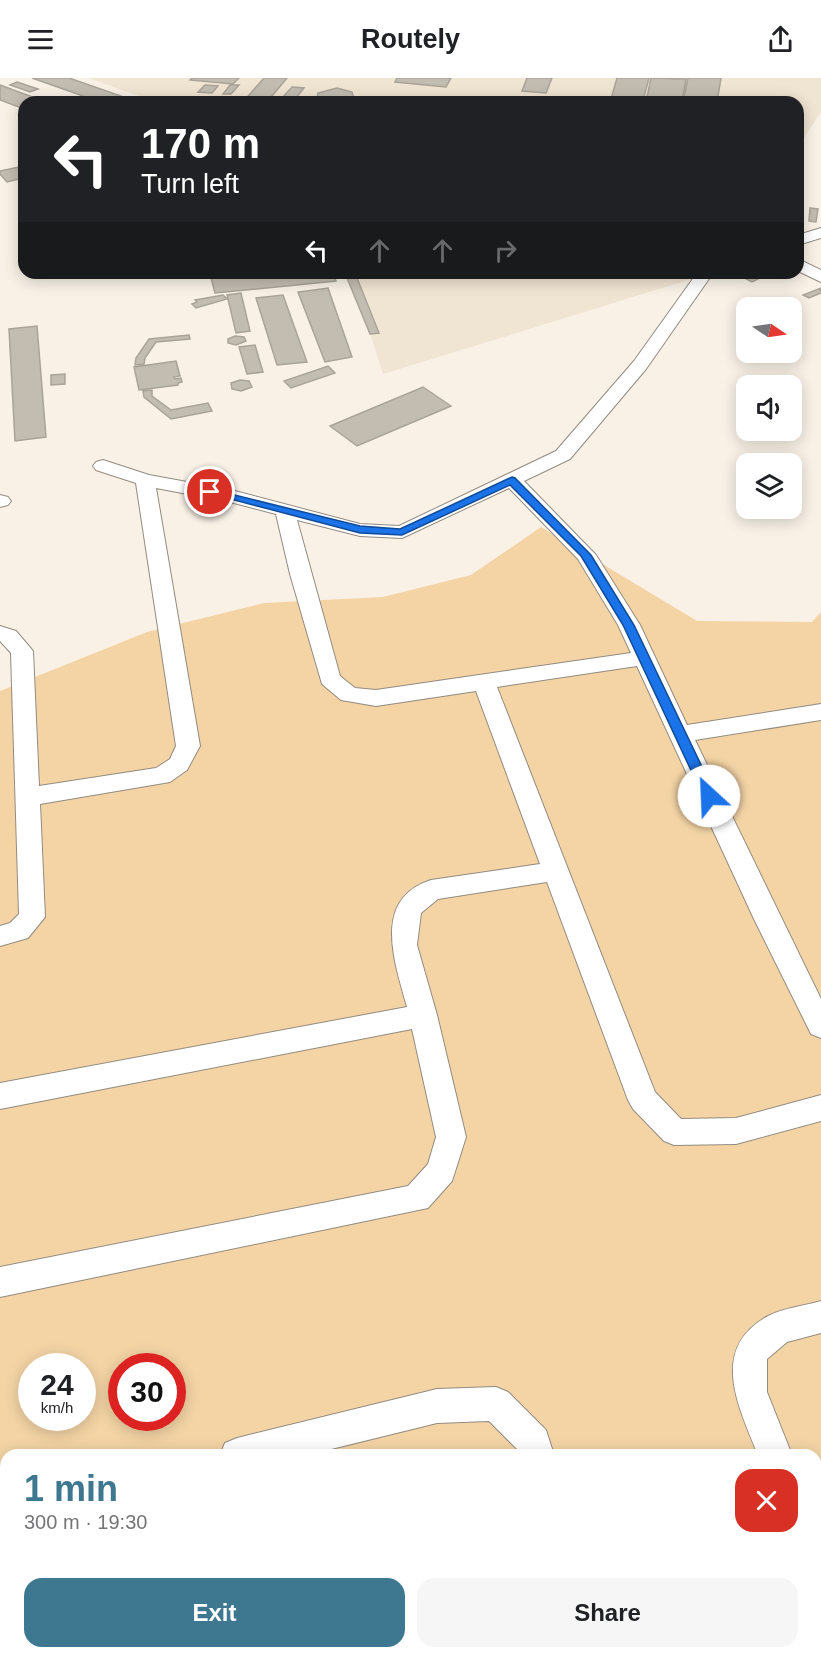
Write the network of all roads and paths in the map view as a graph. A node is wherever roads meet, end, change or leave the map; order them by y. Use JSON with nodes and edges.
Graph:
{"nodes":[{"id":1,"x":821,"y":233,"type":"edge"},
{"id":2,"x":804,"y":238,"type":"edge"},
{"id":3,"x":804,"y":267,"type":"edge"},
{"id":4,"x":821,"y":277,"type":"edge"},
{"id":5,"x":701,"y":279,"type":"edge"},
{"id":6,"x":103,"y":466,"type":"dead end"},
{"id":7,"x":145,"y":480,"type":"junction"},
{"id":8,"x":512,"y":480,"type":"junction"},
{"id":9,"x":285,"y":510,"type":"junction"},
{"id":10,"x":0,"y":633,"type":"edge"},
{"id":11,"x":644,"y":658,"type":"junction"},
{"id":12,"x":484,"y":682,"type":"junction"},
{"id":13,"x":821,"y":712,"type":"edge"},
{"id":14,"x":680,"y":734,"type":"junction"},
{"id":15,"x":28,"y":797,"type":"junction"},
{"id":16,"x":556,"y":871,"type":"junction"},
{"id":17,"x":0,"y":936,"type":"edge"},
{"id":18,"x":423,"y":1016,"type":"junction"},
{"id":19,"x":821,"y":1026,"type":"edge"},
{"id":20,"x":0,"y":1096,"type":"edge"},
{"id":21,"x":821,"y":1108,"type":"edge"},
{"id":22,"x":0,"y":1282,"type":"edge"},
{"id":23,"x":821,"y":1317,"type":"edge"},
{"id":24,"x":305,"y":1447,"type":"edge"},
{"id":25,"x":288,"y":1449,"type":"edge"},
{"id":26,"x":536,"y":1449,"type":"edge"},
{"id":27,"x":773,"y":1449,"type":"edge"}],
"edges":[{"from":1,"to":2,"type":"street"},
{"from":3,"to":4,"type":"street"},
{"from":5,"to":8,"type":"street"},
{"from":6,"to":7,"type":"street"},
{"from":7,"to":9,"type":"street"},
{"from":7,"to":15,"type":"street"},
{"from":8,"to":9,"type":"street"},
{"from":8,"to":11,"type":"street"},
{"from":9,"to":12,"type":"street"},
{"from":10,"to":15,"type":"street"},
{"from":11,"to":12,"type":"street"},
{"from":11,"to":14,"type":"street"},
{"from":12,"to":16,"type":"street"},
{"from":13,"to":14,"type":"street"},
{"from":14,"to":19,"type":"street"},
{"from":15,"to":17,"type":"street"},
{"from":16,"to":18,"type":"street"},
{"from":16,"to":21,"type":"street"},
{"from":18,"to":20,"type":"street"},
{"from":18,"to":22,"type":"street"},
{"from":23,"to":27,"type":"street"},
{"from":24,"to":25,"type":"street"},
{"from":24,"to":26,"type":"street"}]}
